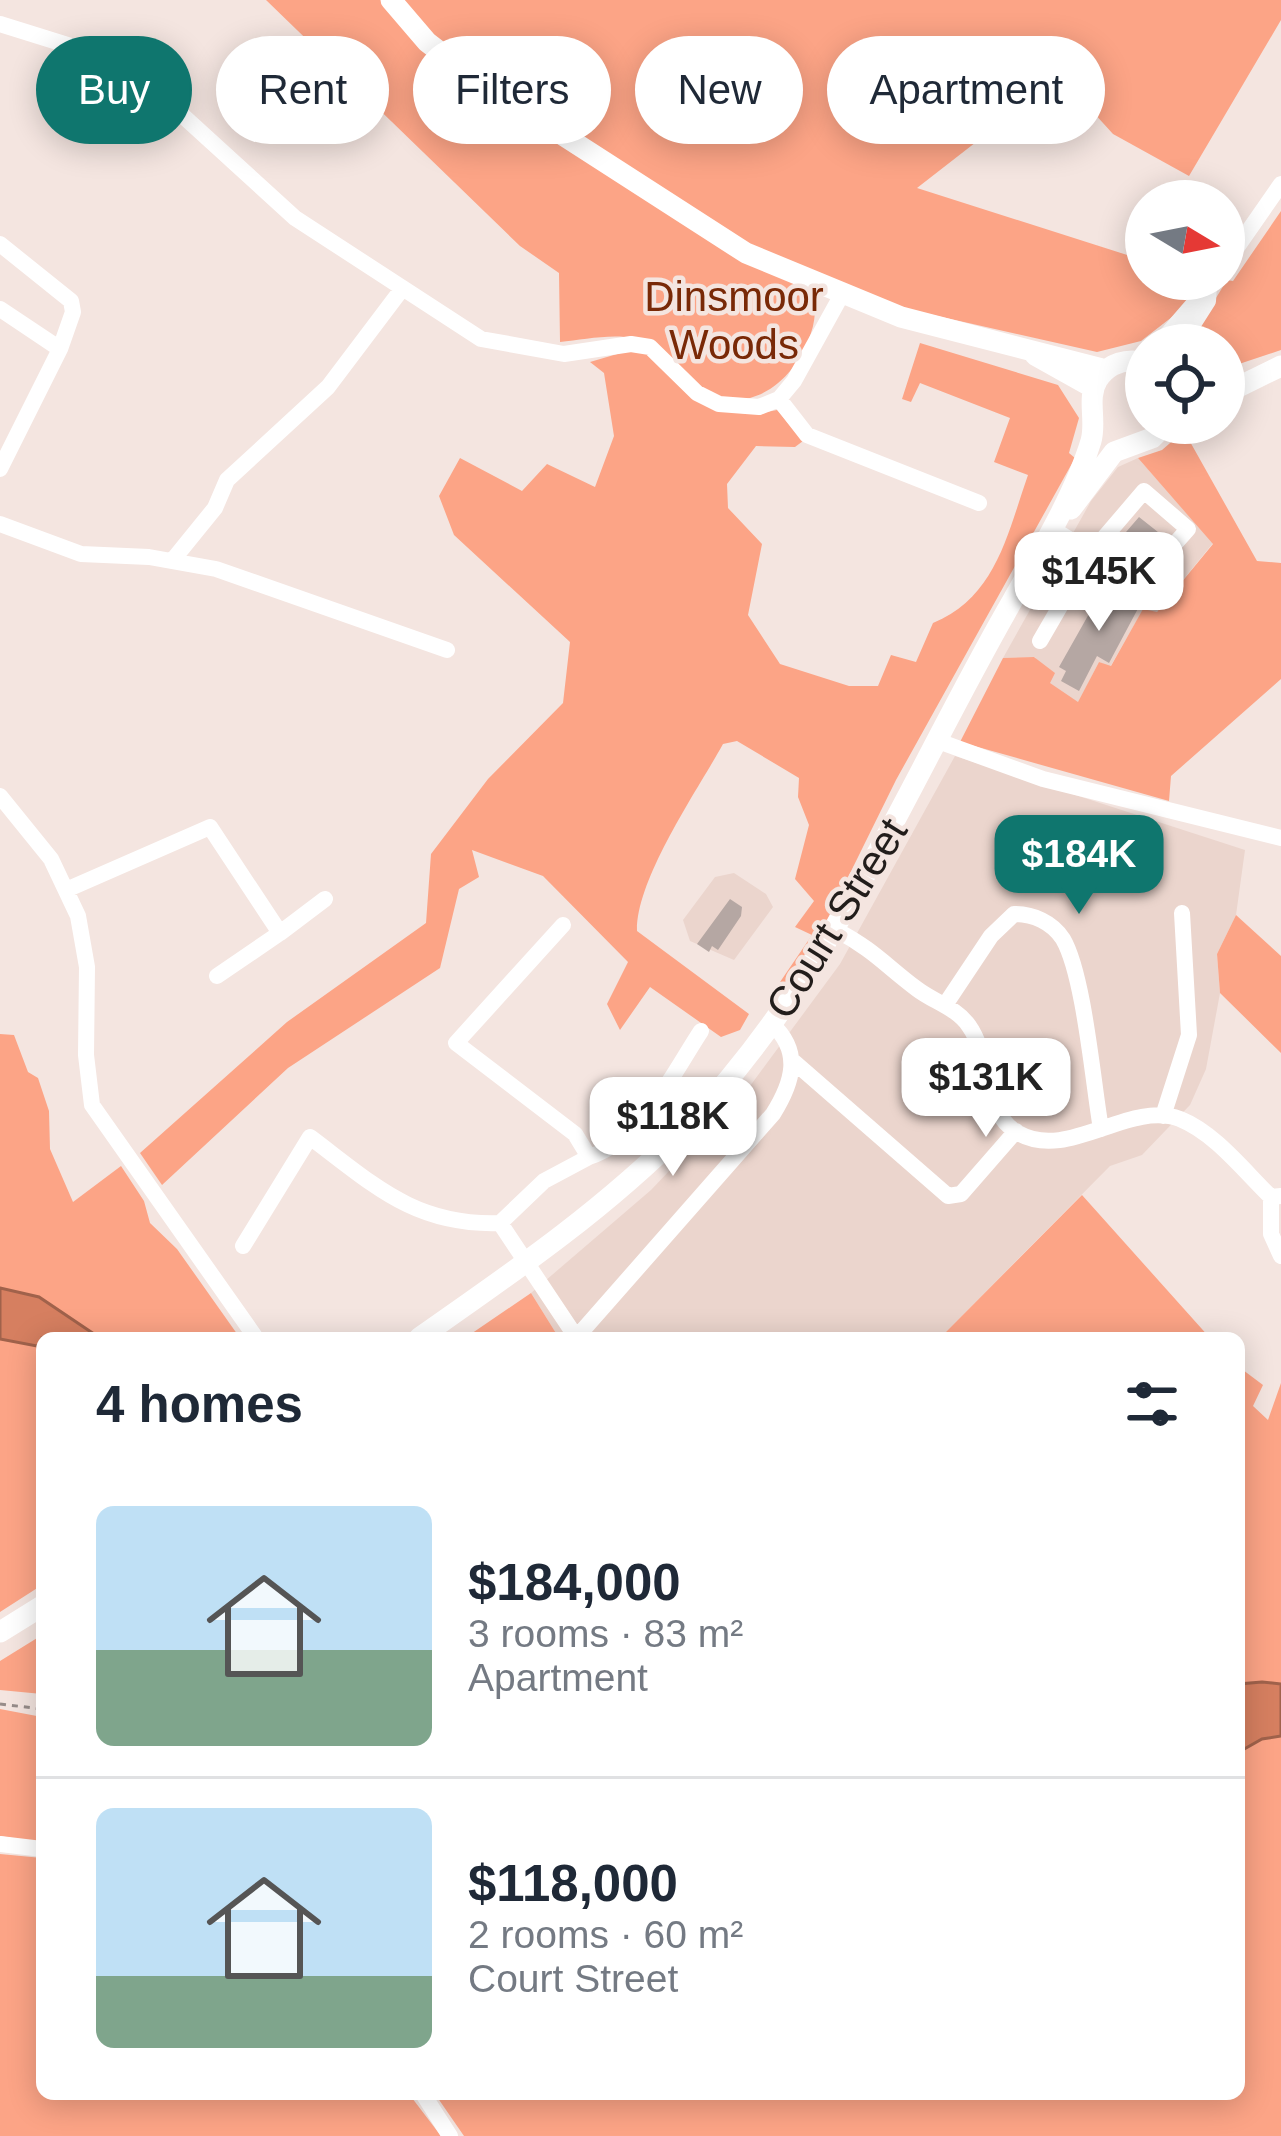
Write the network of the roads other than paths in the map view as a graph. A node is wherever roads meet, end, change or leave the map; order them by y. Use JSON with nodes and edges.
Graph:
{"nodes":[{"id":1,"x":391,"y":0,"type":"edge"},
{"id":2,"x":0,"y":25,"type":"edge"},
{"id":3,"x":1281,"y":184,"type":"edge"},
{"id":4,"x":1245,"y":236,"type":"edge"},
{"id":5,"x":0,"y":244,"type":"edge"},
{"id":6,"x":402,"y":289,"type":"junction"},
{"id":7,"x":842,"y":296,"type":"junction"},
{"id":8,"x":1192,"y":300,"type":"edge"},
{"id":9,"x":0,"y":309,"type":"edge"},
{"id":10,"x":1174,"y":324,"type":"edge"},
{"id":11,"x":60,"y":349,"type":"junction"},
{"id":12,"x":1125,"y":361,"type":"edge"},
{"id":13,"x":1281,"y":365,"type":"edge"},
{"id":14,"x":1245,"y":373,"type":"edge"},
{"id":15,"x":1100,"y":379,"type":"junction"},
{"id":16,"x":1245,"y":383,"type":"edge"},
{"id":17,"x":779,"y":399,"type":"junction"},
{"id":18,"x":1094,"y":416,"type":"junction"},
{"id":19,"x":1125,"y":440,"type":"edge"},
{"id":20,"x":1134,"y":444,"type":"edge"},
{"id":21,"x":0,"y":469,"type":"edge"},
{"id":22,"x":979,"y":503,"type":"dead end"},
{"id":23,"x":0,"y":524,"type":"edge"},
{"id":24,"x":1055,"y":525,"type":"junction"},
{"id":25,"x":1091,"y":553,"type":"junction"},
{"id":26,"x":172,"y":561,"type":"junction"},
{"id":27,"x":1040,"y":641,"type":"dead end"},
{"id":28,"x":447,"y":650,"type":"dead end"},
{"id":29,"x":938,"y":741,"type":"junction"},
{"id":30,"x":0,"y":796,"type":"edge"},
{"id":31,"x":1281,"y":838,"type":"edge"},
{"id":32,"x":66,"y":890,"type":"junction"},
{"id":33,"x":325,"y":899,"type":"dead end"},
{"id":34,"x":1182,"y":913,"type":"dead end"},
{"id":35,"x":563,"y":925,"type":"dead end"},
{"id":36,"x":836,"y":930,"type":"junction"},
{"id":37,"x":280,"y":933,"type":"junction"},
{"id":38,"x":217,"y":976,"type":"dead end"},
{"id":39,"x":945,"y":1005,"type":"junction"},
{"id":40,"x":772,"y":1024,"type":"junction"},
{"id":41,"x":701,"y":1030,"type":"dead end"},
{"id":42,"x":793,"y":1061,"type":"junction"},
{"id":43,"x":1163,"y":1116,"type":"junction"},
{"id":44,"x":1101,"y":1129,"type":"junction"},
{"id":45,"x":1016,"y":1131,"type":"junction"},
{"id":46,"x":589,"y":1157,"type":"junction"},
{"id":47,"x":1276,"y":1197,"type":"edge"},
{"id":48,"x":500,"y":1223,"type":"junction"},
{"id":49,"x":244,"y":1246,"type":"dead end"},
{"id":50,"x":1281,"y":1256,"type":"edge"},
{"id":51,"x":527,"y":1262,"type":"junction"},
{"id":52,"x":252,"y":1332,"type":"edge"},
{"id":53,"x":428,"y":1332,"type":"edge"},
{"id":54,"x":573,"y":1332,"type":"edge"},
{"id":55,"x":580,"y":1332,"type":"edge"},
{"id":56,"x":36,"y":1610,"type":"edge"},
{"id":57,"x":0,"y":1631,"type":"edge"},
{"id":58,"x":0,"y":1844,"type":"edge"},
{"id":59,"x":36,"y":1848,"type":"edge"},
{"id":60,"x":427,"y":2100,"type":"edge"},
{"id":61,"x":451,"y":2136,"type":"edge"}],
"edges":[{"from":1,"to":7,"type":"main road"},
{"from":2,"to":6,"type":"street"},
{"from":3,"to":4,"type":"street"},
{"from":5,"to":11,"type":"street"},
{"from":6,"to":17,"type":"street"},
{"from":6,"to":26,"type":"street"},
{"from":7,"to":15,"type":"main road"},
{"from":7,"to":17,"type":"street"},
{"from":8,"to":10,"type":"street"},
{"from":9,"to":11,"type":"street"},
{"from":11,"to":21,"type":"street"},
{"from":12,"to":15,"type":"main road"},
{"from":13,"to":14,"type":"main road"},
{"from":13,"to":16,"type":"main road"},
{"from":15,"to":18,"type":"main road","name":"Court Street"},
{"from":17,"to":22,"type":"street"},
{"from":18,"to":19,"type":"main road"},
{"from":18,"to":24,"type":"main road","name":"Court Street"},
{"from":20,"to":24,"type":"main road","name":"Court Street"},
{"from":23,"to":26,"type":"street"},
{"from":24,"to":25,"type":"street"},
{"from":24,"to":29,"type":"main road","name":"Court Street"},
{"from":25,"to":25,"type":"street"},
{"from":25,"to":27,"type":"street"},
{"from":26,"to":28,"type":"street"},
{"from":29,"to":31,"type":"street"},
{"from":29,"to":36,"type":"main road","name":"Court Street"},
{"from":30,"to":32,"type":"street"},
{"from":32,"to":37,"type":"street"},
{"from":32,"to":52,"type":"street"},
{"from":33,"to":37,"type":"street"},
{"from":34,"to":43,"type":"street"},
{"from":35,"to":46,"type":"street"},
{"from":36,"to":39,"type":"street"},
{"from":36,"to":40,"type":"main road","name":"Court Street"},
{"from":37,"to":38,"type":"street"},
{"from":39,"to":44,"type":"street"},
{"from":39,"to":45,"type":"street"},
{"from":40,"to":42,"type":"street"},
{"from":40,"to":51,"type":"main road","name":"Court Street"},
{"from":41,"to":46,"type":"street"},
{"from":42,"to":45,"type":"street"},
{"from":42,"to":55,"type":"street"},
{"from":43,"to":44,"type":"street"},
{"from":43,"to":47,"type":"street"},
{"from":44,"to":45,"type":"street"},
{"from":46,"to":48,"type":"street"},
{"from":47,"to":50,"type":"street"},
{"from":48,"to":49,"type":"street"},
{"from":48,"to":51,"type":"street"},
{"from":51,"to":53,"type":"main road","name":"Court Street"},
{"from":51,"to":54,"type":"street"},
{"from":56,"to":57,"type":"main road"},
{"from":58,"to":59,"type":"street"},
{"from":60,"to":61,"type":"street"}]}
